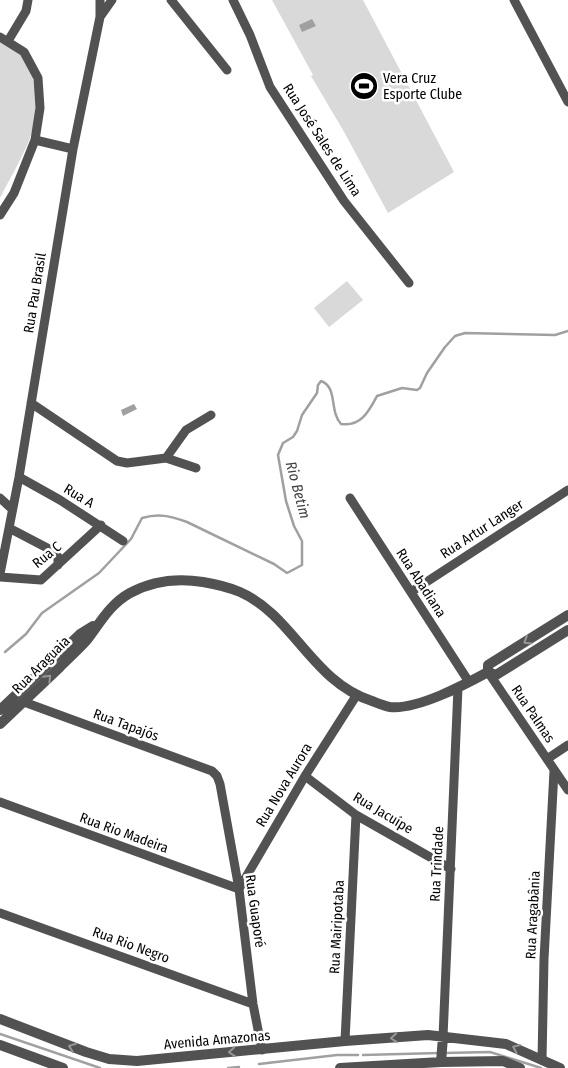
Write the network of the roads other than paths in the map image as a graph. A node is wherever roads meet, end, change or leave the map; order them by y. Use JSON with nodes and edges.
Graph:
{"nodes":[{"id":1,"x":28,"y":0,"type":"edge"},
{"id":2,"x":100,"y":0,"type":"edge"},
{"id":3,"x":112,"y":0,"type":"edge"},
{"id":4,"x":171,"y":0,"type":"edge"},
{"id":5,"x":233,"y":0,"type":"edge"},
{"id":6,"x":514,"y":0,"type":"edge"},
{"id":7,"x":100,"y":17,"type":"junction"},
{"id":8,"x":4,"y":39,"type":"edge"},
{"id":9,"x":227,"y":70,"type":"dead end"},
{"id":10,"x":568,"y":102,"type":"edge"},
{"id":11,"x":35,"y":140,"type":"junction"},
{"id":12,"x":73,"y":149,"type":"junction"},
{"id":13,"x":0,"y":215,"type":"edge"},
{"id":14,"x":409,"y":283,"type":"dead end"},
{"id":15,"x":31,"y":403,"type":"junction"},
{"id":16,"x":211,"y":415,"type":"dead end"},
{"id":17,"x":166,"y":458,"type":"junction"},
{"id":18,"x":196,"y":468,"type":"dead end"},
{"id":19,"x":19,"y":477,"type":"junction"},
{"id":20,"x":568,"y":490,"type":"edge"},
{"id":21,"x":0,"y":498,"type":"edge"},
{"id":22,"x":350,"y":498,"type":"dead end"},
{"id":23,"x":12,"y":509,"type":"junction"},
{"id":24,"x":101,"y":525,"type":"junction"},
{"id":25,"x":9,"y":528,"type":"junction"},
{"id":26,"x":123,"y":541,"type":"dead end"},
{"id":27,"x":58,"y":565,"type":"junction"},
{"id":28,"x":0,"y":576,"type":"edge"},
{"id":29,"x":411,"y":592,"type":"junction"},
{"id":30,"x":568,"y":616,"type":"edge"},
{"id":31,"x":98,"y":622,"type":"junction"},
{"id":32,"x":568,"y":630,"type":"edge"},
{"id":33,"x":488,"y":672,"type":"junction"},
{"id":34,"x":469,"y":682,"type":"junction"},
{"id":35,"x":458,"y":688,"type":"junction"},
{"id":36,"x":356,"y":696,"type":"junction"},
{"id":37,"x":24,"y":702,"type":"junction"},
{"id":38,"x":0,"y":710,"type":"edge"},
{"id":39,"x":0,"y":724,"type":"edge"},
{"id":40,"x":568,"y":746,"type":"edge"},
{"id":41,"x":547,"y":759,"type":"junction"},
{"id":42,"x":554,"y":772,"type":"junction"},
{"id":43,"x":217,"y":776,"type":"joint"},
{"id":44,"x":305,"y":776,"type":"junction"},
{"id":45,"x":568,"y":790,"type":"edge"},
{"id":46,"x":0,"y":802,"type":"edge"},
{"id":47,"x":356,"y":815,"type":"junction"},
{"id":48,"x":451,"y":869,"type":"junction"},
{"id":49,"x":239,"y":889,"type":"junction"},
{"id":50,"x":0,"y":913,"type":"edge"},
{"id":51,"x":253,"y":1004,"type":"junction"},
{"id":52,"x":0,"y":1019,"type":"edge"},
{"id":53,"x":443,"y":1039,"type":"junction"},
{"id":54,"x":345,"y":1041,"type":"junction"},
{"id":55,"x":0,"y":1045,"type":"edge"},
{"id":56,"x":262,"y":1050,"type":"junction"},
{"id":57,"x":542,"y":1060,"type":"junction"},
{"id":58,"x":441,"y":1062,"type":"edge"},
{"id":59,"x":63,"y":1068,"type":"edge"},
{"id":60,"x":340,"y":1068,"type":"edge"},
{"id":61,"x":520,"y":1068,"type":"edge"},
{"id":62,"x":560,"y":1068,"type":"edge"}],
"edges":[{"from":1,"to":8,"type":"street"},
{"from":2,"to":7,"type":"street","name":"Rua Pau Brasil"},
{"from":3,"to":7,"type":"street","name":"Rua Pau Brasil"},
{"from":4,"to":9,"type":"street"},
{"from":5,"to":14,"type":"street","name":"Rua José Sales de Lima"},
{"from":6,"to":10,"type":"street"},
{"from":7,"to":12,"type":"street","name":"Rua Pau Brasil"},
{"from":8,"to":11,"type":"street"},
{"from":11,"to":12,"type":"street"},
{"from":11,"to":13,"type":"street"},
{"from":12,"to":15,"type":"street","name":"Rua Pau Brasil"},
{"from":15,"to":17,"type":"street"},
{"from":15,"to":19,"type":"street","name":"Rua Pau Brasil"},
{"from":16,"to":17,"type":"street"},
{"from":17,"to":18,"type":"street"},
{"from":19,"to":23,"type":"street","name":"Rua Pau Brasil"},
{"from":19,"to":24,"type":"street","name":"Rua A"},
{"from":20,"to":29,"type":"street","name":"Rua Artur Langer"},
{"from":21,"to":23,"type":"street"},
{"from":22,"to":29,"type":"street","name":"Rua Abadiana"},
{"from":23,"to":25,"type":"street","name":"Rua Pau Brasil"},
{"from":24,"to":26,"type":"street","name":"Rua A"},
{"from":24,"to":27,"type":"street","name":"Rua C"},
{"from":25,"to":27,"type":"street"},
{"from":25,"to":28,"type":"street","name":"Rua Pau Brasil"},
{"from":27,"to":28,"type":"street","name":"Rua C"},
{"from":29,"to":34,"type":"street","name":"Rua Abadiana"},
{"from":30,"to":33,"type":"street","one_way":true},
{"from":31,"to":36,"type":"street","name":"Rua Araguaia"},
{"from":37,"to":31,"type":"street","name":"Rua Araguaia","one_way":true},
{"from":31,"to":38,"type":"street","name":"Rua Araguaia"},
{"from":32,"to":33,"type":"street"},
{"from":33,"to":34,"type":"street","name":"Rua Araguaia"},
{"from":33,"to":41,"type":"street","name":"Rua Palmas"},
{"from":34,"to":35,"type":"street","name":"Rua Araguaia"},
{"from":35,"to":36,"type":"street","name":"Rua Araguaia"},
{"from":35,"to":48,"type":"street","name":"Rua Trindade"},
{"from":36,"to":44,"type":"street","name":"Rua Nova Aurora"},
{"from":37,"to":39,"type":"street","name":"Rua Araguaia"},
{"from":37,"to":43,"type":"street","name":"Rua Tapajós"},
{"from":40,"to":41,"type":"street"},
{"from":41,"to":42,"type":"street","name":"Rua Palmas"},
{"from":42,"to":45,"type":"street","name":"Rua Palmas"},
{"from":42,"to":57,"type":"street","name":"Rua Aragabânia"},
{"from":43,"to":49,"type":"street","name":"Rua Guaporé"},
{"from":44,"to":47,"type":"street","name":"Rua Jacuípe"},
{"from":44,"to":49,"type":"street","name":"Rua Nova Aurora"},
{"from":46,"to":49,"type":"street","name":"Rua Rio Madeira"},
{"from":47,"to":48,"type":"street","name":"Rua Jacuípe"},
{"from":47,"to":54,"type":"street","name":"Rua Mairipotaba"},
{"from":48,"to":53,"type":"street","name":"Rua Trindade"},
{"from":49,"to":51,"type":"street","name":"Rua Guaporé"},
{"from":50,"to":51,"type":"street","name":"Rua Rio Negro"},
{"from":51,"to":56,"type":"street","name":"Rua Guaporé"},
{"from":56,"to":52,"type":"street","name":"Avenida Amazonas","one_way":true},
{"from":53,"to":54,"type":"street","name":"Avenida Amazonas","one_way":true},
{"from":57,"to":53,"type":"street","name":"Avenida Amazonas","one_way":true},
{"from":53,"to":58,"type":"street"},
{"from":54,"to":56,"type":"street","name":"Avenida Amazonas"},
{"from":55,"to":59,"type":"street"},
{"from":57,"to":62,"type":"street","name":"Avenida Amazonas"},
{"from":58,"to":60,"type":"street"},
{"from":58,"to":61,"type":"street"}]}
